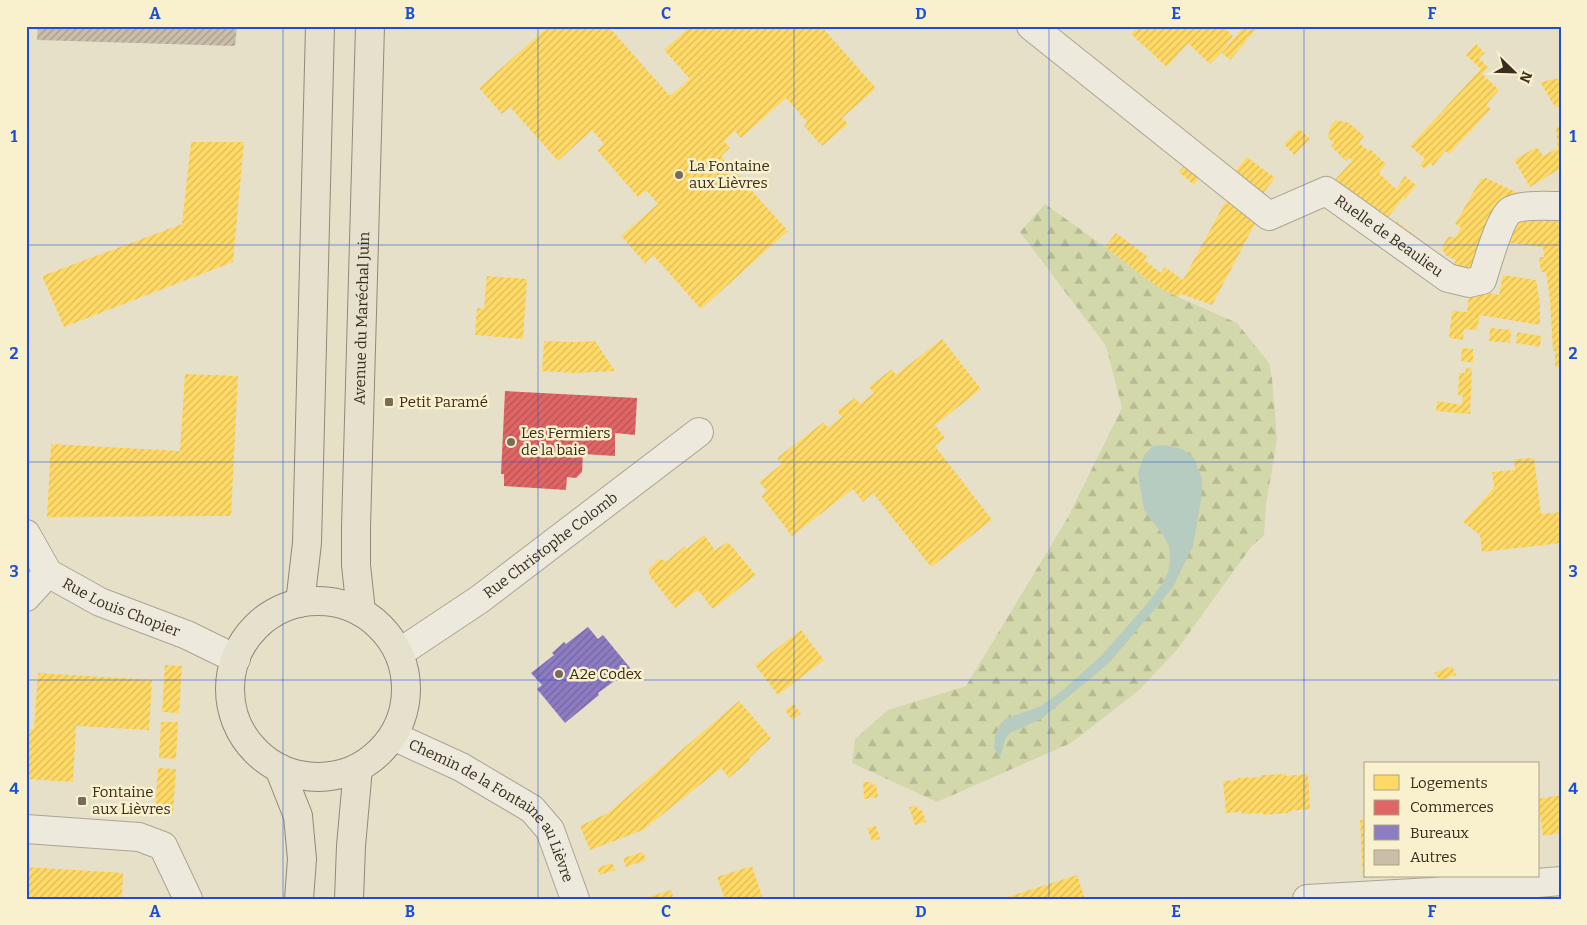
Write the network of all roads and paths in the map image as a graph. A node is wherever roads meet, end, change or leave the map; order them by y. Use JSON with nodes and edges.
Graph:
{"nodes":[{"id":1,"x":320,"y":26,"type":"edge"},
{"id":2,"x":370,"y":26,"type":"edge"},
{"id":3,"x":1031,"y":26,"type":"edge"},
{"id":4,"x":1561,"y":206,"type":"edge"},
{"id":5,"x":699,"y":432,"type":"dead end"},
{"id":6,"x":26,"y":534,"type":"edge"},
{"id":7,"x":48,"y":573,"type":"junction"},
{"id":8,"x":26,"y":597,"type":"edge"},
{"id":9,"x":300,"y":603,"type":"junction"},
{"id":10,"x":361,"y":612,"type":"junction"},
{"id":11,"x":399,"y":653,"type":"junction"},
{"id":12,"x":236,"y":660,"type":"junction"},
{"id":13,"x":393,"y":736,"type":"junction"},
{"id":14,"x":279,"y":768,"type":"junction"},
{"id":15,"x":358,"y":768,"type":"junction"},
{"id":16,"x":26,"y":829,"type":"edge"},
{"id":17,"x":1561,"y":881,"type":"edge"},
{"id":18,"x":188,"y":899,"type":"edge"},
{"id":19,"x":299,"y":899,"type":"edge"},
{"id":20,"x":349,"y":899,"type":"edge"},
{"id":21,"x":574,"y":899,"type":"edge"},
{"id":22,"x":1307,"y":899,"type":"edge"}],
"edges":[{"from":1,"to":9,"type":"main road"},
{"from":2,"to":10,"type":"main road","name":"Avenue du Maréchal Juin"},
{"from":3,"to":4,"type":"street","name":"Ruelle de Beaulieu"},
{"from":5,"to":11,"type":"street","name":"Rue Christophe Colomb"},
{"from":6,"to":7,"type":"street","name":"Rue Louis Chopier"},
{"from":7,"to":8,"type":"street"},
{"from":7,"to":12,"type":"street","name":"Rue Louis Chopier"},
{"from":9,"to":10,"type":"main road"},
{"from":9,"to":12,"type":"main road"},
{"from":10,"to":11,"type":"main road"},
{"from":11,"to":13,"type":"main road"},
{"from":12,"to":14,"type":"main road"},
{"from":13,"to":15,"type":"main road"},
{"from":13,"to":21,"type":"street","name":"Chemin de la Fontaine au Lièvre"},
{"from":14,"to":15,"type":"main road"},
{"from":14,"to":19,"type":"main road"},
{"from":15,"to":20,"type":"main road"},
{"from":16,"to":18,"type":"street"},
{"from":17,"to":22,"type":"street"}]}
